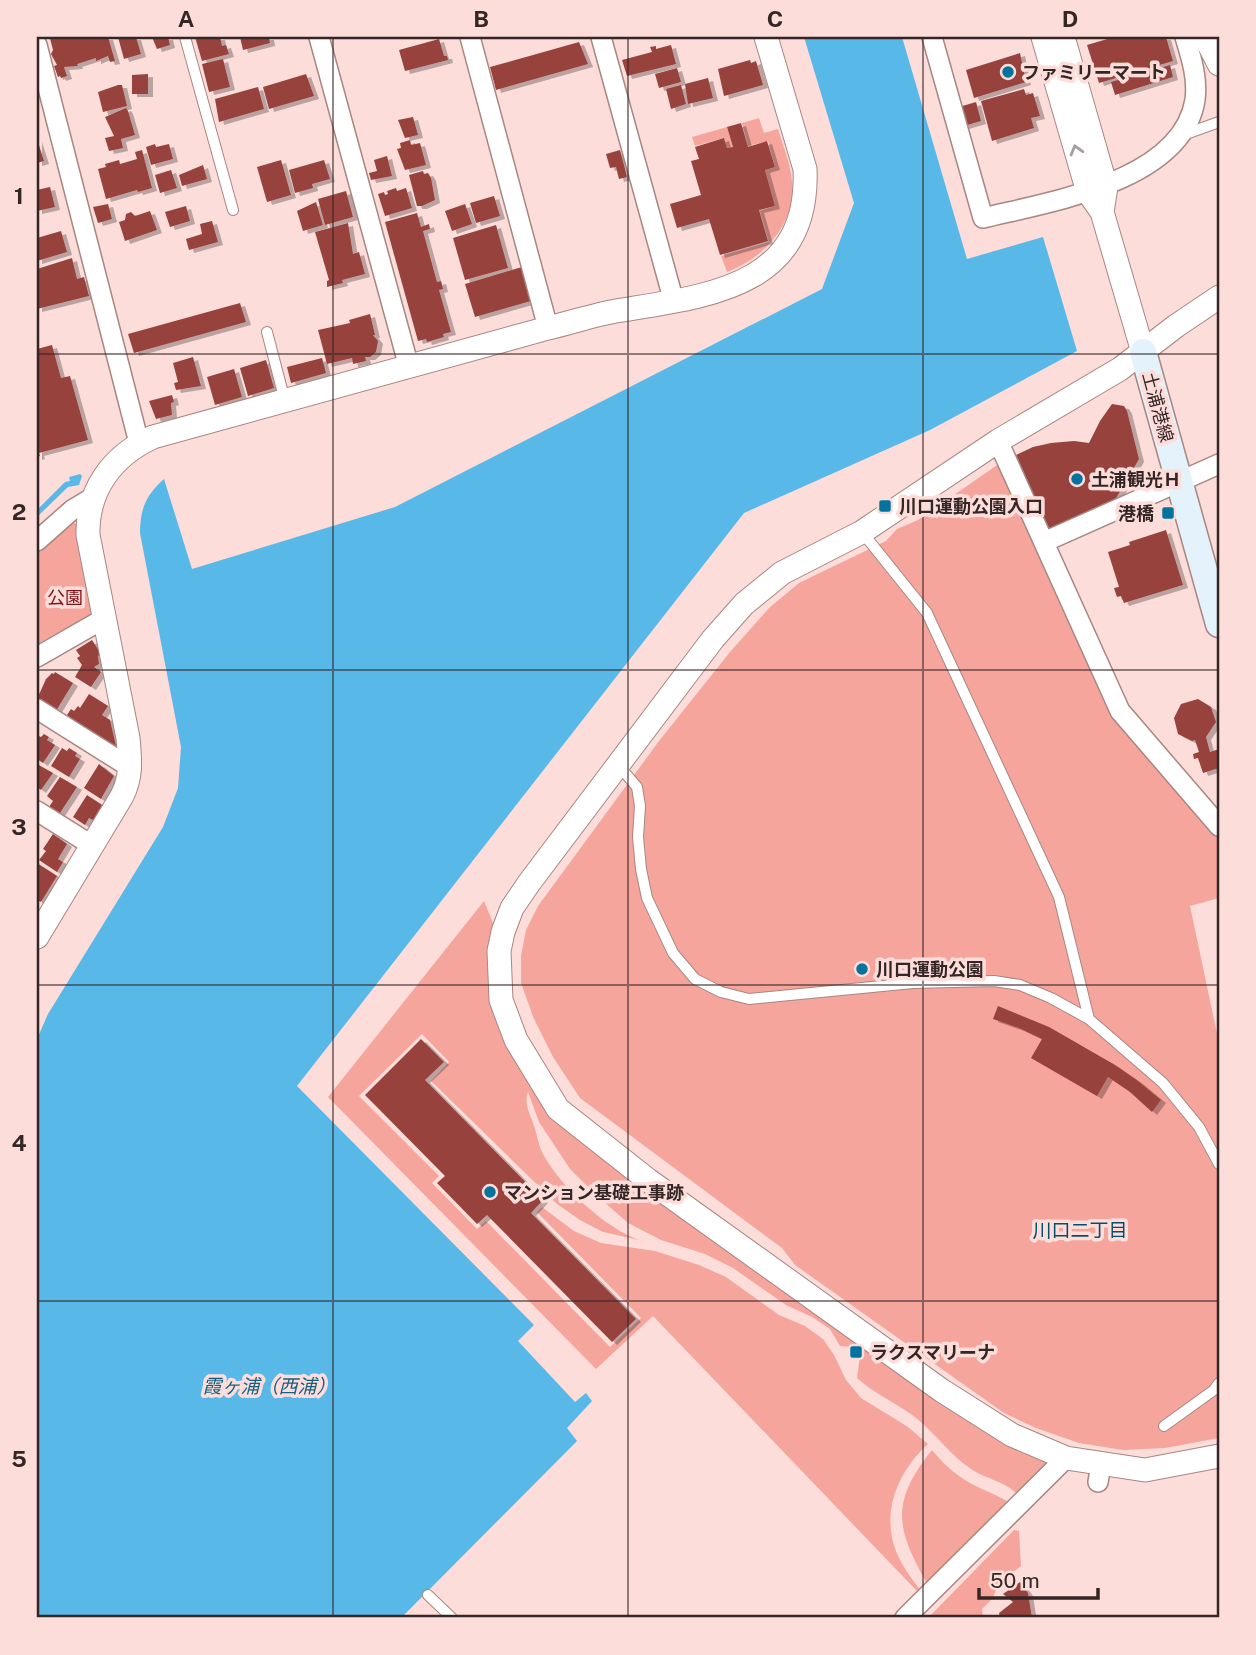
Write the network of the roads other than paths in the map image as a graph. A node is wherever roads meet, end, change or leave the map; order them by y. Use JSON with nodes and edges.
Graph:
{"nodes":[{"id":1,"x":185,"y":37,"type":"edge"},
{"id":2,"x":319,"y":37,"type":"edge"},
{"id":3,"x":470,"y":37,"type":"edge"},
{"id":4,"x":601,"y":37,"type":"edge"},
{"id":5,"x":766,"y":37,"type":"edge"},
{"id":6,"x":932,"y":37,"type":"edge"},
{"id":7,"x":1043,"y":37,"type":"edge"},
{"id":8,"x":1063,"y":37,"type":"edge"},
{"id":9,"x":1185,"y":37,"type":"edge"},
{"id":10,"x":1205,"y":37,"type":"edge"},
{"id":11,"x":37,"y":45,"type":"edge"},
{"id":12,"x":1219,"y":64,"type":"edge"},
{"id":13,"x":1219,"y":122,"type":"edge"},
{"id":14,"x":1182,"y":135,"type":"junction"},
{"id":15,"x":1097,"y":189,"type":"junction"},
{"id":16,"x":233,"y":210,"type":"dead end"},
{"id":17,"x":1219,"y":297,"type":"edge"},
{"id":18,"x":674,"y":302,"type":"junction"},
{"id":19,"x":548,"y":328,"type":"junction"},
{"id":20,"x":267,"y":332,"type":"dead end"},
{"id":21,"x":1143,"y":352,"type":"junction"},
{"id":22,"x":409,"y":367,"type":"junction"},
{"id":23,"x":285,"y":401,"type":"junction"},
{"id":24,"x":998,"y":441,"type":"junction"},
{"id":25,"x":139,"y":443,"type":"junction"},
{"id":26,"x":1219,"y":464,"type":"edge"},
{"id":27,"x":1178,"y":482,"type":"junction"},
{"id":28,"x":92,"y":498,"type":"junction"},
{"id":29,"x":862,"y":532,"type":"junction"},
{"id":30,"x":37,"y":540,"type":"edge"},
{"id":31,"x":1044,"y":542,"type":"junction"},
{"id":32,"x":1214,"y":586,"type":"edge"},
{"id":33,"x":105,"y":618,"type":"junction"},
{"id":34,"x":1219,"y":624,"type":"edge"},
{"id":35,"x":37,"y":657,"type":"edge"},
{"id":36,"x":37,"y":709,"type":"edge"},
{"id":37,"x":619,"y":766,"type":"junction"},
{"id":38,"x":131,"y":768,"type":"junction"},
{"id":39,"x":37,"y":811,"type":"edge"},
{"id":40,"x":1219,"y":826,"type":"edge"},
{"id":41,"x":93,"y":846,"type":"junction"},
{"id":42,"x":40,"y":923,"type":"edge"},
{"id":43,"x":1089,"y":1018,"type":"junction"},
{"id":44,"x":1219,"y":1164,"type":"edge"},
{"id":45,"x":1219,"y":1383,"type":"edge"},
{"id":46,"x":1164,"y":1426,"type":"dead end"},
{"id":47,"x":1219,"y":1456,"type":"edge"},
{"id":48,"x":1066,"y":1458,"type":"junction"},
{"id":49,"x":428,"y":1595,"type":"dead end"},
{"id":50,"x":452,"y":1618,"type":"edge"},
{"id":51,"x":905,"y":1618,"type":"edge"}],
"edges":[{"from":1,"to":16,"type":"lane"},
{"from":2,"to":22,"type":"street"},
{"from":3,"to":19,"type":"street"},
{"from":4,"to":18,"type":"street"},
{"from":5,"to":18,"type":"street"},
{"from":6,"to":15,"type":"street"},
{"from":15,"to":7,"type":"street","one_way":true},
{"from":8,"to":15,"type":"street"},
{"from":9,"to":14,"type":"street"},
{"from":10,"to":12,"type":"street"},
{"from":11,"to":25,"type":"street"},
{"from":13,"to":14,"type":"lane"},
{"from":14,"to":15,"type":"street"},
{"from":15,"to":21,"type":"street"},
{"from":17,"to":21,"type":"street"},
{"from":18,"to":19,"type":"street"},
{"from":19,"to":22,"type":"street"},
{"from":20,"to":23,"type":"lane"},
{"from":21,"to":24,"type":"street"},
{"from":21,"to":27,"type":"main road","name":"土浦港線"},
{"from":22,"to":23,"type":"street"},
{"from":23,"to":25,"type":"street"},
{"from":24,"to":29,"type":"street"},
{"from":24,"to":31,"type":"street"},
{"from":25,"to":28,"type":"street"},
{"from":26,"to":27,"type":"street"},
{"from":27,"to":31,"type":"street"},
{"from":27,"to":32,"type":"main road","name":"土浦港線"},
{"from":28,"to":30,"type":"street"},
{"from":28,"to":33,"type":"street"},
{"from":29,"to":37,"type":"street"},
{"from":29,"to":43,"type":"lane"},
{"from":31,"to":40,"type":"street"},
{"from":32,"to":34,"type":"main road","name":"土浦港線"},
{"from":33,"to":35,"type":"street"},
{"from":33,"to":38,"type":"street"},
{"from":36,"to":38,"type":"street"},
{"from":37,"to":43,"type":"lane"},
{"from":37,"to":48,"type":"street"},
{"from":38,"to":41,"type":"street"},
{"from":39,"to":41,"type":"street"},
{"from":41,"to":42,"type":"street"},
{"from":43,"to":44,"type":"lane"},
{"from":45,"to":46,"type":"lane"},
{"from":47,"to":48,"type":"street"},
{"from":48,"to":51,"type":"street"},
{"from":49,"to":50,"type":"lane"}]}
